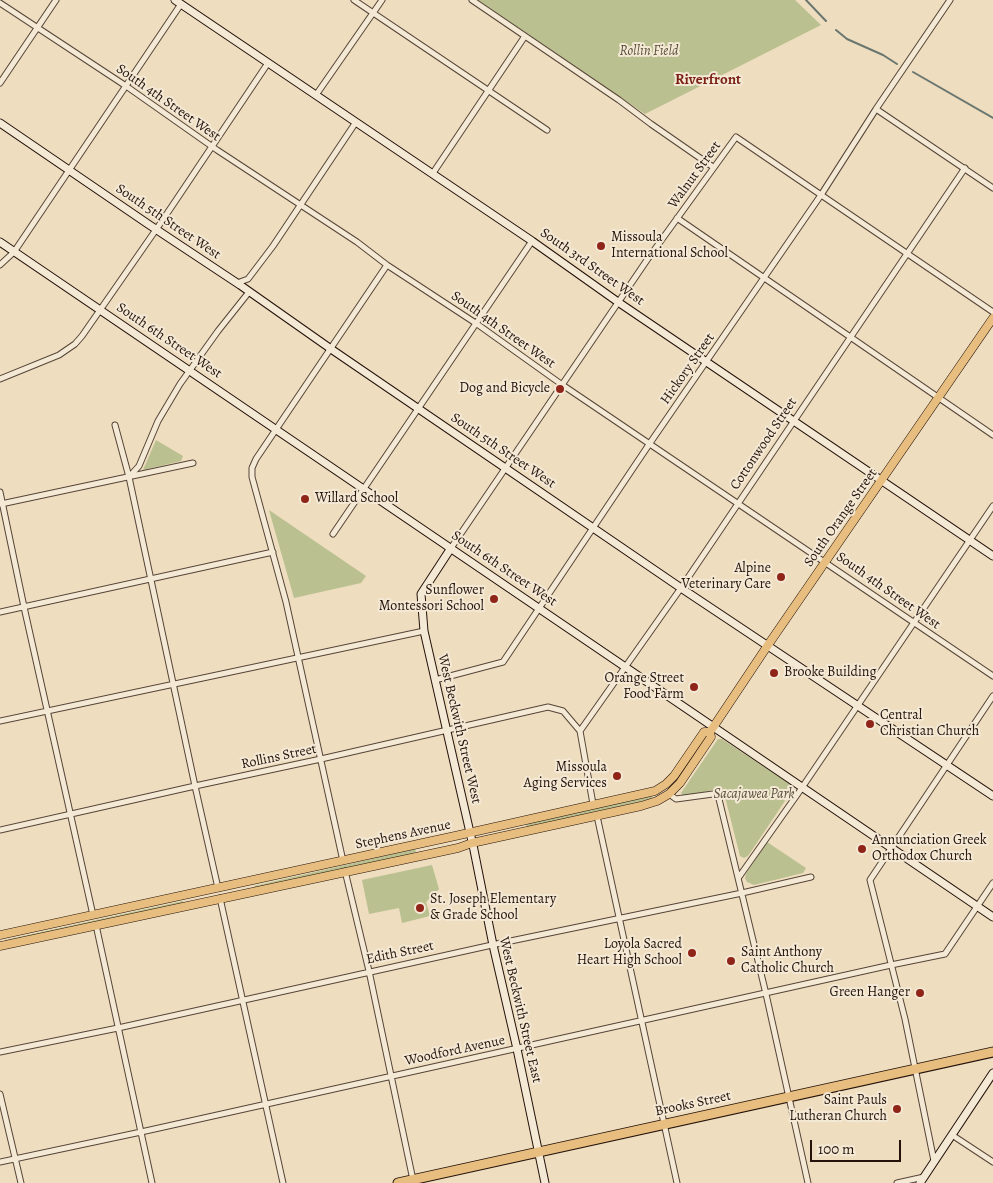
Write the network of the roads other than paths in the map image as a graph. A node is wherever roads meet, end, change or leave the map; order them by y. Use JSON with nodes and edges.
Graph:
{"nodes":[{"id":1,"x":56,"y":0,"type":"edge"},
{"id":2,"x":354,"y":0,"type":"edge"},
{"id":3,"x":382,"y":0,"type":"edge"},
{"id":4,"x":472,"y":0,"type":"edge"},
{"id":5,"x":950,"y":0,"type":"edge"},
{"id":6,"x":178,"y":2,"type":"edge"},
{"id":7,"x":0,"y":3,"type":"edge"},
{"id":8,"x":373,"y":13,"type":"junction"},
{"id":9,"x":38,"y":28,"type":"junction"},
{"id":10,"x":525,"y":36,"type":"junction"},
{"id":11,"x":268,"y":63,"type":"junction"},
{"id":12,"x":0,"y":83,"type":"edge"},
{"id":13,"x":126,"y":86,"type":"junction"},
{"id":14,"x":488,"y":90,"type":"junction"},
{"id":15,"x":316,"y":95,"type":"junction"},
{"id":16,"x":876,"y":109,"type":"junction"},
{"id":17,"x":356,"y":122,"type":"junction"},
{"id":18,"x":0,"y":123,"type":"edge"},
{"id":19,"x":546,"y":130,"type":"dead end"},
{"id":20,"x":212,"y":146,"type":"junction"},
{"id":21,"x":714,"y":167,"type":"junction"},
{"id":22,"x":965,"y":168,"type":"junction"},
{"id":23,"x":69,"y":170,"type":"junction"},
{"id":24,"x":433,"y":173,"type":"junction"},
{"id":25,"x":993,"y":188,"type":"edge"},
{"id":26,"x":821,"y":195,"type":"junction"},
{"id":27,"x":300,"y":206,"type":"junction"},
{"id":28,"x":677,"y":218,"type":"junction"},
{"id":29,"x":156,"y":229,"type":"junction"},
{"id":30,"x":532,"y":241,"type":"junction"},
{"id":31,"x":0,"y":242,"type":"edge"},
{"id":32,"x":14,"y":252,"type":"junction"},
{"id":33,"x":907,"y":254,"type":"junction"},
{"id":34,"x":0,"y":265,"type":"edge"},
{"id":35,"x":387,"y":265,"type":"junction"},
{"id":36,"x":764,"y":278,"type":"junction"},
{"id":37,"x":237,"y":283,"type":"junction"},
{"id":38,"x":249,"y":292,"type":"junction"},
{"id":39,"x":618,"y":302,"type":"junction"},
{"id":40,"x":100,"y":310,"type":"junction"},
{"id":41,"x":993,"y":312,"type":"edge"},
{"id":42,"x":993,"y":318,"type":"edge"},
{"id":43,"x":477,"y":324,"type":"junction"},
{"id":44,"x":850,"y":337,"type":"junction"},
{"id":45,"x":330,"y":349,"type":"junction"},
{"id":46,"x":707,"y":361,"type":"junction"},
{"id":47,"x":189,"y":371,"type":"junction"},
{"id":48,"x":0,"y":379,"type":"edge"},
{"id":49,"x":561,"y":384,"type":"junction"},
{"id":50,"x":939,"y":398,"type":"junction"},
{"id":51,"x":418,"y":408,"type":"junction"},
{"id":52,"x":793,"y":421,"type":"junction"},
{"id":53,"x":115,"y":425,"type":"dead end"},
{"id":54,"x":276,"y":430,"type":"junction"},
{"id":55,"x":993,"y":435,"type":"edge"},
{"id":56,"x":650,"y":443,"type":"junction"},
{"id":57,"x":193,"y":462,"type":"dead end"},
{"id":58,"x":506,"y":468,"type":"junction"},
{"id":59,"x":129,"y":476,"type":"junction"},
{"id":60,"x":882,"y":480,"type":"junction"},
{"id":61,"x":364,"y":489,"type":"junction"},
{"id":62,"x":0,"y":492,"type":"edge"},
{"id":63,"x":2,"y":504,"type":"edge"},
{"id":64,"x":738,"y":504,"type":"junction"},
{"id":65,"x":993,"y":506,"type":"edge"},
{"id":66,"x":593,"y":528,"type":"junction"},
{"id":67,"x":333,"y":534,"type":"dead end"},
{"id":68,"x":970,"y":540,"type":"junction"},
{"id":69,"x":451,"y":548,"type":"junction"},
{"id":70,"x":273,"y":552,"type":"junction"},
{"id":71,"x":993,"y":556,"type":"edge"},
{"id":72,"x":826,"y":562,"type":"junction"},
{"id":73,"x":151,"y":579,"type":"junction"},
{"id":74,"x":681,"y":588,"type":"junction"},
{"id":75,"x":24,"y":607,"type":"junction"},
{"id":76,"x":540,"y":608,"type":"junction"},
{"id":77,"x":0,"y":612,"type":"edge"},
{"id":78,"x":913,"y":623,"type":"junction"},
{"id":79,"x":424,"y":632,"type":"junction"},
{"id":80,"x":768,"y":646,"type":"junction"},
{"id":81,"x":298,"y":658,"type":"junction"},
{"id":82,"x":627,"y":667,"type":"junction"},
{"id":83,"x":993,"y":676,"type":"edge"},
{"id":84,"x":435,"y":680,"type":"junction"},
{"id":85,"x":174,"y":683,"type":"junction"},
{"id":86,"x":993,"y":696,"type":"edge"},
{"id":87,"x":857,"y":706,"type":"junction"},
{"id":88,"x":48,"y":710,"type":"junction"},
{"id":89,"x":0,"y":720,"type":"edge"},
{"id":90,"x":712,"y":729,"type":"junction"},
{"id":91,"x":446,"y":731,"type":"junction"},
{"id":92,"x":580,"y":731,"type":"junction"},
{"id":93,"x":321,"y":759,"type":"junction"},
{"id":94,"x":946,"y":765,"type":"junction"},
{"id":95,"x":195,"y":786,"type":"junction"},
{"id":96,"x":802,"y":787,"type":"junction"},
{"id":97,"x":669,"y":794,"type":"junction"},
{"id":98,"x":993,"y":796,"type":"edge"},
{"id":99,"x":593,"y":804,"type":"junction"},
{"id":100,"x":70,"y":814,"type":"junction"},
{"id":101,"x":597,"y":816,"type":"junction"},
{"id":102,"x":0,"y":830,"type":"edge"},
{"id":103,"x":470,"y":832,"type":"junction"},
{"id":104,"x":472,"y":843,"type":"junction"},
{"id":105,"x":891,"y":846,"type":"junction"},
{"id":106,"x":343,"y":861,"type":"junction"},
{"id":107,"x":345,"y":871,"type":"junction"},
{"id":108,"x":739,"y":877,"type":"junction"},
{"id":109,"x":808,"y":877,"type":"dead end"},
{"id":110,"x":993,"y":883,"type":"edge"},
{"id":111,"x":218,"y":888,"type":"junction"},
{"id":112,"x":742,"y":893,"type":"junction"},
{"id":113,"x":220,"y":898,"type":"junction"},
{"id":114,"x":977,"y":906,"type":"junction"},
{"id":115,"x":93,"y":915,"type":"junction"},
{"id":116,"x":993,"y":917,"type":"edge"},
{"id":117,"x":620,"y":918,"type":"junction"},
{"id":118,"x":96,"y":925,"type":"junction"},
{"id":119,"x":0,"y":935,"type":"edge"},
{"id":120,"x":493,"y":945,"type":"junction"},
{"id":121,"x":0,"y":946,"type":"edge"},
{"id":122,"x":892,"y":965,"type":"junction"},
{"id":123,"x":369,"y":971,"type":"junction"},
{"id":124,"x":766,"y":994,"type":"junction"},
{"id":125,"x":244,"y":1000,"type":"junction"},
{"id":126,"x":642,"y":1021,"type":"junction"},
{"id":127,"x":118,"y":1028,"type":"junction"},
{"id":128,"x":517,"y":1048,"type":"junction"},
{"id":129,"x":0,"y":1052,"type":"edge"},
{"id":130,"x":993,"y":1052,"type":"edge"},
{"id":131,"x":914,"y":1070,"type":"junction"},
{"id":132,"x":993,"y":1073,"type":"edge"},
{"id":133,"x":391,"y":1076,"type":"junction"},
{"id":134,"x":0,"y":1094,"type":"edge"},
{"id":135,"x":789,"y":1096,"type":"junction"},
{"id":136,"x":267,"y":1104,"type":"junction"},
{"id":137,"x":664,"y":1124,"type":"junction"},
{"id":138,"x":141,"y":1132,"type":"junction"},
{"id":139,"x":952,"y":1135,"type":"junction"},
{"id":140,"x":539,"y":1152,"type":"junction"},
{"id":141,"x":15,"y":1158,"type":"junction"},
{"id":142,"x":934,"y":1161,"type":"junction"},
{"id":143,"x":0,"y":1162,"type":"edge"},
{"id":144,"x":993,"y":1162,"type":"edge"},
{"id":145,"x":922,"y":1180,"type":"edge"},
{"id":146,"x":414,"y":1182,"type":"edge"},
{"id":147,"x":21,"y":1183,"type":"edge"},
{"id":148,"x":152,"y":1183,"type":"edge"},
{"id":149,"x":283,"y":1183,"type":"edge"},
{"id":150,"x":398,"y":1183,"type":"edge"},
{"id":151,"x":545,"y":1183,"type":"edge"},
{"id":152,"x":677,"y":1183,"type":"edge"},
{"id":153,"x":808,"y":1183,"type":"edge"},
{"id":154,"x":897,"y":1183,"type":"edge"}],
"edges":[{"from":1,"to":9,"type":"street"},
{"from":2,"to":8,"type":"street"},
{"from":3,"to":8,"type":"street"},
{"from":4,"to":10,"type":"street"},
{"from":5,"to":16,"type":"street","name":"Hickory Street"},
{"from":6,"to":11,"type":"street","name":"South 3rd Street West"},
{"from":6,"to":13,"type":"street"},
{"from":7,"to":9,"type":"street","name":"South 4th Street West"},
{"from":8,"to":14,"type":"street"},
{"from":8,"to":15,"type":"street"},
{"from":9,"to":12,"type":"street"},
{"from":9,"to":13,"type":"street","name":"South 4th Street West"},
{"from":10,"to":14,"type":"street"},
{"from":10,"to":21,"type":"street"},
{"from":11,"to":15,"type":"street","name":"South 3rd Street West"},
{"from":11,"to":20,"type":"street"},
{"from":13,"to":20,"type":"street","name":"South 4th Street West"},
{"from":13,"to":23,"type":"street"},
{"from":14,"to":19,"type":"street"},
{"from":14,"to":24,"type":"street"},
{"from":15,"to":17,"type":"street","name":"South 3rd Street West"},
{"from":16,"to":22,"type":"street"},
{"from":16,"to":26,"type":"street","name":"Hickory Street"},
{"from":17,"to":24,"type":"street","name":"South 3rd Street West"},
{"from":17,"to":27,"type":"street"},
{"from":18,"to":23,"type":"street","name":"South 5th Street West"},
{"from":20,"to":27,"type":"street","name":"South 4th Street West"},
{"from":20,"to":29,"type":"street"},
{"from":21,"to":26,"type":"street","name":"Walnut Street"},
{"from":21,"to":28,"type":"street","name":"Walnut Street"},
{"from":22,"to":25,"type":"street"},
{"from":22,"to":33,"type":"street","name":"Cottonwood Street"},
{"from":23,"to":29,"type":"street","name":"South 5th Street West"},
{"from":23,"to":32,"type":"street"},
{"from":24,"to":30,"type":"street","name":"South 3rd Street West"},
{"from":26,"to":33,"type":"street"},
{"from":26,"to":36,"type":"street","name":"Hickory Street"},
{"from":27,"to":35,"type":"street","name":"South 4th Street West"},
{"from":27,"to":37,"type":"street"},
{"from":28,"to":36,"type":"street"},
{"from":28,"to":39,"type":"street","name":"Walnut Street"},
{"from":29,"to":37,"type":"street","name":"South 5th Street West"},
{"from":29,"to":40,"type":"street"},
{"from":30,"to":39,"type":"street","name":"South 3rd Street West"},
{"from":30,"to":43,"type":"street"},
{"from":31,"to":32,"type":"street","name":"South 6th Street West"},
{"from":32,"to":34,"type":"street"},
{"from":32,"to":40,"type":"street","name":"South 6th Street West"},
{"from":33,"to":41,"type":"street"},
{"from":33,"to":44,"type":"street","name":"Cottonwood Street"},
{"from":35,"to":43,"type":"street","name":"South 4th Street West"},
{"from":35,"to":45,"type":"street"},
{"from":36,"to":44,"type":"street"},
{"from":36,"to":46,"type":"street","name":"Hickory Street"},
{"from":37,"to":38,"type":"street","name":"South 5th Street West"},
{"from":38,"to":45,"type":"street","name":"South 5th Street West"},
{"from":38,"to":47,"type":"street"},
{"from":39,"to":46,"type":"street","name":"South 3rd Street West"},
{"from":39,"to":49,"type":"street","name":"Walnut Street"},
{"from":40,"to":47,"type":"street","name":"South 6th Street West"},
{"from":40,"to":48,"type":"street"},
{"from":42,"to":50,"type":"main road","name":"South Orange Street"},
{"from":43,"to":49,"type":"street","name":"South 4th Street West"},
{"from":43,"to":51,"type":"street"},
{"from":44,"to":50,"type":"street"},
{"from":44,"to":52,"type":"street","name":"Cottonwood Street"},
{"from":45,"to":51,"type":"street","name":"South 5th Street West"},
{"from":45,"to":54,"type":"street"},
{"from":46,"to":52,"type":"street","name":"South 3rd Street West"},
{"from":46,"to":56,"type":"street","name":"Hickory Street"},
{"from":47,"to":54,"type":"street","name":"South 6th Street West"},
{"from":47,"to":59,"type":"street"},
{"from":49,"to":56,"type":"street","name":"South 4th Street West"},
{"from":49,"to":58,"type":"street","name":"Walnut Street"},
{"from":50,"to":55,"type":"street"},
{"from":50,"to":60,"type":"main road","name":"South Orange Street"},
{"from":51,"to":58,"type":"street","name":"South 5th Street West"},
{"from":51,"to":61,"type":"street"},
{"from":52,"to":60,"type":"street","name":"South 3rd Street West"},
{"from":52,"to":64,"type":"street","name":"Cottonwood Street"},
{"from":53,"to":59,"type":"street"},
{"from":54,"to":61,"type":"street","name":"South 6th Street West"},
{"from":54,"to":70,"type":"street"},
{"from":56,"to":64,"type":"street","name":"South 4th Street West"},
{"from":56,"to":66,"type":"street","name":"Hickory Street"},
{"from":57,"to":59,"type":"street"},
{"from":58,"to":66,"type":"street","name":"South 5th Street West"},
{"from":58,"to":69,"type":"street","name":"Walnut Street"},
{"from":59,"to":63,"type":"street"},
{"from":59,"to":73,"type":"street"},
{"from":60,"to":68,"type":"street","name":"South 3rd Street West"},
{"from":60,"to":72,"type":"main road","name":"South Orange Street"},
{"from":61,"to":67,"type":"street"},
{"from":61,"to":69,"type":"street","name":"South 6th Street West"},
{"from":62,"to":63,"type":"street"},
{"from":63,"to":75,"type":"street"},
{"from":64,"to":72,"type":"street","name":"South 4th Street West"},
{"from":64,"to":74,"type":"street","name":"Cottonwood Street"},
{"from":65,"to":68,"type":"street"},
{"from":66,"to":74,"type":"street","name":"South 5th Street West"},
{"from":66,"to":76,"type":"street","name":"Hickory Street"},
{"from":68,"to":71,"type":"street","name":"South 3rd Street West"},
{"from":68,"to":78,"type":"street"},
{"from":69,"to":76,"type":"street","name":"South 6th Street West"},
{"from":69,"to":79,"type":"street","name":"West Beckwith Street West"},
{"from":70,"to":73,"type":"street"},
{"from":70,"to":81,"type":"street"},
{"from":72,"to":78,"type":"street","name":"South 4th Street West"},
{"from":72,"to":80,"type":"main road","name":"South Orange Street"},
{"from":73,"to":75,"type":"street"},
{"from":73,"to":85,"type":"street"},
{"from":74,"to":80,"type":"street","name":"South 5th Street West"},
{"from":74,"to":82,"type":"street","name":"Cottonwood Street"},
{"from":75,"to":77,"type":"street"},
{"from":75,"to":88,"type":"street"},
{"from":76,"to":82,"type":"street","name":"South 6th Street West"},
{"from":76,"to":84,"type":"street","name":"Hickory Street"},
{"from":78,"to":83,"type":"street","name":"South 4th Street West"},
{"from":78,"to":87,"type":"street"},
{"from":79,"to":81,"type":"street"},
{"from":79,"to":84,"type":"street","name":"West Beckwith Street West"},
{"from":80,"to":87,"type":"street","name":"South 5th Street West"},
{"from":80,"to":90,"type":"main road","name":"South Orange Street"},
{"from":81,"to":85,"type":"street"},
{"from":81,"to":93,"type":"street"},
{"from":82,"to":90,"type":"street","name":"South 6th Street West"},
{"from":82,"to":92,"type":"street","name":"Cottonwood Street"},
{"from":84,"to":91,"type":"street","name":"West Beckwith Street West"},
{"from":85,"to":88,"type":"street"},
{"from":85,"to":95,"type":"street"},
{"from":86,"to":94,"type":"street"},
{"from":87,"to":94,"type":"street","name":"South 5th Street West"},
{"from":87,"to":96,"type":"street"},
{"from":88,"to":89,"type":"street"},
{"from":88,"to":100,"type":"street"},
{"from":90,"to":96,"type":"street","name":"South 6th Street West"},
{"from":90,"to":97,"type":"main road","name":"Stephens Avenue"},
{"from":90,"to":99,"type":"main road","name":"Stephens Avenue"},
{"from":91,"to":92,"type":"street","name":"Rollins Street"},
{"from":91,"to":93,"type":"street","name":"Rollins Street"},
{"from":91,"to":103,"type":"street","name":"West Beckwith Street West"},
{"from":92,"to":99,"type":"street"},
{"from":93,"to":95,"type":"street","name":"Rollins Street"},
{"from":93,"to":106,"type":"street"},
{"from":94,"to":98,"type":"street","name":"South 5th Street West"},
{"from":94,"to":105,"type":"street"},
{"from":95,"to":100,"type":"street","name":"Rollins Street"},
{"from":95,"to":111,"type":"street"},
{"from":96,"to":105,"type":"street","name":"South 6th Street West"},
{"from":96,"to":108,"type":"street"},
{"from":97,"to":101,"type":"main road","name":"Stephens Avenue"},
{"from":97,"to":108,"type":"street"},
{"from":99,"to":103,"type":"main road","name":"Stephens Avenue"},
{"from":100,"to":102,"type":"street","name":"Rollins Street"},
{"from":100,"to":115,"type":"street"},
{"from":101,"to":104,"type":"main road","name":"Stephens Avenue"},
{"from":101,"to":117,"type":"street"},
{"from":103,"to":104,"type":"street","name":"West Beckwith Street West"},
{"from":103,"to":106,"type":"main road","name":"Stephens Avenue"},
{"from":104,"to":107,"type":"main road","name":"Stephens Avenue"},
{"from":104,"to":120,"type":"street","name":"West Beckwith Street East"},
{"from":105,"to":114,"type":"street","name":"South 6th Street West"},
{"from":105,"to":122,"type":"street"},
{"from":106,"to":111,"type":"main road","name":"Stephens Avenue"},
{"from":107,"to":113,"type":"main road","name":"Stephens Avenue"},
{"from":107,"to":123,"type":"street"},
{"from":108,"to":112,"type":"street"},
{"from":109,"to":112,"type":"street","name":"Edith Street"},
{"from":110,"to":114,"type":"street","name":"Woodford Avenue"},
{"from":111,"to":113,"type":"main road"},
{"from":111,"to":115,"type":"main road","name":"Stephens Avenue"},
{"from":112,"to":117,"type":"street","name":"Edith Street"},
{"from":112,"to":124,"type":"street"},
{"from":113,"to":118,"type":"main road","name":"Stephens Avenue"},
{"from":113,"to":125,"type":"street"},
{"from":114,"to":116,"type":"street","name":"South 6th Street West"},
{"from":114,"to":122,"type":"street","name":"Woodford Avenue"},
{"from":115,"to":119,"type":"main road","name":"Stephens Avenue"},
{"from":117,"to":120,"type":"street","name":"Edith Street"},
{"from":117,"to":126,"type":"street"},
{"from":118,"to":121,"type":"main road","name":"Stephens Avenue"},
{"from":118,"to":127,"type":"street"},
{"from":120,"to":123,"type":"street","name":"Edith Street"},
{"from":120,"to":128,"type":"street","name":"West Beckwith Street East"},
{"from":122,"to":124,"type":"street","name":"Woodford Avenue"},
{"from":122,"to":131,"type":"street"},
{"from":123,"to":125,"type":"street","name":"Edith Street"},
{"from":123,"to":133,"type":"street"},
{"from":124,"to":126,"type":"street","name":"Woodford Avenue"},
{"from":124,"to":135,"type":"street"},
{"from":125,"to":127,"type":"street","name":"Edith Street"},
{"from":125,"to":136,"type":"street"},
{"from":126,"to":128,"type":"street","name":"Woodford Avenue"},
{"from":126,"to":137,"type":"street"},
{"from":127,"to":129,"type":"street","name":"Edith Street"},
{"from":127,"to":138,"type":"street"},
{"from":128,"to":133,"type":"street","name":"Woodford Avenue"},
{"from":128,"to":140,"type":"street","name":"West Beckwith Street East"},
{"from":130,"to":131,"type":"highway","name":"Brooks Street"},
{"from":131,"to":135,"type":"highway","name":"Brooks Street"},
{"from":131,"to":142,"type":"street"},
{"from":132,"to":139,"type":"street"},
{"from":133,"to":136,"type":"street","name":"Woodford Avenue"},
{"from":133,"to":146,"type":"street"},
{"from":134,"to":141,"type":"street"},
{"from":135,"to":137,"type":"highway","name":"Brooks Street"},
{"from":135,"to":153,"type":"street"},
{"from":136,"to":138,"type":"street","name":"Woodford Avenue"},
{"from":136,"to":149,"type":"street"},
{"from":137,"to":140,"type":"highway","name":"Brooks Street"},
{"from":137,"to":152,"type":"street"},
{"from":138,"to":141,"type":"street","name":"Woodford Avenue"},
{"from":138,"to":148,"type":"street"},
{"from":139,"to":142,"type":"street"},
{"from":139,"to":144,"type":"street"},
{"from":140,"to":146,"type":"highway","name":"Brooks Street"},
{"from":140,"to":151,"type":"street","name":"West Beckwith Street East"},
{"from":141,"to":143,"type":"street","name":"Woodford Avenue"},
{"from":141,"to":147,"type":"street"},
{"from":142,"to":145,"type":"street"},
{"from":145,"to":154,"type":"street"},
{"from":146,"to":150,"type":"highway","name":"Brooks Street"}]}
